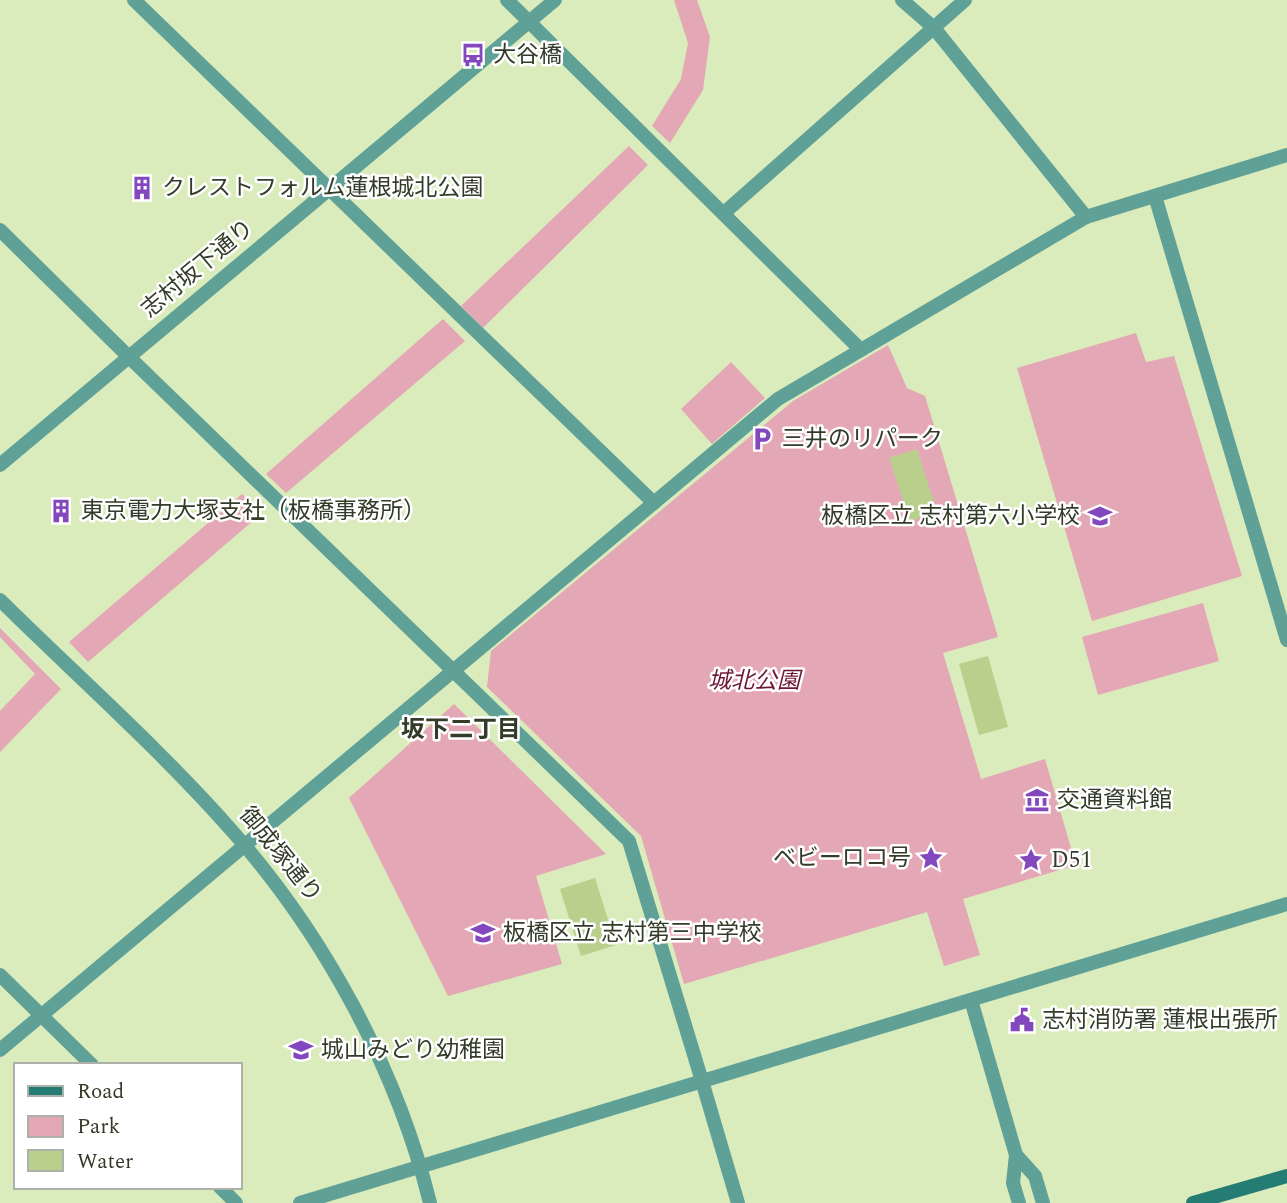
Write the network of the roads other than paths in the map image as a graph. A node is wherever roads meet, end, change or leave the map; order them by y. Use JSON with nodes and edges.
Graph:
{"nodes":[{"id":1,"x":134,"y":0,"type":"edge"},
{"id":2,"x":507,"y":0,"type":"edge"},
{"id":3,"x":555,"y":0,"type":"edge"},
{"id":4,"x":902,"y":0,"type":"edge"},
{"id":5,"x":965,"y":0,"type":"edge"},
{"id":6,"x":529,"y":22,"type":"junction"},
{"id":7,"x":934,"y":28,"type":"junction"},
{"id":8,"x":1287,"y":155,"type":"edge"},
{"id":9,"x":329,"y":189,"type":"junction"},
{"id":10,"x":1155,"y":195,"type":"junction"},
{"id":11,"x":724,"y":213,"type":"junction"},
{"id":12,"x":1086,"y":217,"type":"junction"},
{"id":13,"x":0,"y":230,"type":"edge"},
{"id":14,"x":861,"y":350,"type":"junction"},
{"id":15,"x":129,"y":356,"type":"junction"},
{"id":16,"x":0,"y":466,"type":"edge"},
{"id":17,"x":654,"y":503,"type":"junction"},
{"id":18,"x":0,"y":600,"type":"edge"},
{"id":19,"x":1287,"y":640,"type":"edge"},
{"id":20,"x":455,"y":671,"type":"junction"},
{"id":21,"x":245,"y":846,"type":"junction"},
{"id":22,"x":1287,"y":904,"type":"edge"},
{"id":23,"x":0,"y":975,"type":"edge"},
{"id":24,"x":971,"y":1000,"type":"junction"},
{"id":25,"x":41,"y":1016,"type":"junction"},
{"id":26,"x":0,"y":1050,"type":"edge"},
{"id":27,"x":90,"y":1063,"type":"edge"},
{"id":28,"x":702,"y":1081,"type":"junction"},
{"id":29,"x":1016,"y":1155,"type":"junction"},
{"id":30,"x":420,"y":1167,"type":"junction"},
{"id":31,"x":1287,"y":1176,"type":"edge"},
{"id":32,"x":222,"y":1189,"type":"edge"},
{"id":33,"x":236,"y":1203,"type":"edge"},
{"id":34,"x":300,"y":1203,"type":"edge"},
{"id":35,"x":430,"y":1203,"type":"edge"},
{"id":36,"x":738,"y":1203,"type":"edge"},
{"id":37,"x":1019,"y":1203,"type":"edge"},
{"id":38,"x":1043,"y":1203,"type":"edge"},
{"id":39,"x":1193,"y":1203,"type":"edge"}],
"edges":[{"from":1,"to":9,"type":"street"},
{"from":2,"to":6,"type":"street"},
{"from":3,"to":6,"type":"street","name":"志村坂下通り"},
{"from":4,"to":7,"type":"street"},
{"from":5,"to":7,"type":"street"},
{"from":6,"to":9,"type":"street","name":"志村坂下通り"},
{"from":6,"to":11,"type":"street"},
{"from":7,"to":11,"type":"street"},
{"from":7,"to":12,"type":"street"},
{"from":8,"to":10,"type":"street"},
{"from":9,"to":15,"type":"street","name":"志村坂下通り"},
{"from":9,"to":17,"type":"street"},
{"from":10,"to":12,"type":"street"},
{"from":10,"to":19,"type":"street"},
{"from":11,"to":14,"type":"street"},
{"from":12,"to":14,"type":"street"},
{"from":13,"to":15,"type":"street"},
{"from":14,"to":17,"type":"street"},
{"from":15,"to":16,"type":"street","name":"志村坂下通り"},
{"from":15,"to":20,"type":"street"},
{"from":17,"to":20,"type":"street"},
{"from":18,"to":21,"type":"street","name":"御成塚通り"},
{"from":20,"to":21,"type":"street"},
{"from":20,"to":28,"type":"street"},
{"from":21,"to":25,"type":"street"},
{"from":21,"to":30,"type":"street","name":"御成塚通り"},
{"from":22,"to":24,"type":"street"},
{"from":23,"to":25,"type":"street"},
{"from":24,"to":28,"type":"street"},
{"from":24,"to":29,"type":"street"},
{"from":25,"to":26,"type":"street"},
{"from":25,"to":27,"type":"street"},
{"from":28,"to":30,"type":"street"},
{"from":28,"to":36,"type":"street"},
{"from":29,"to":37,"type":"street"},
{"from":29,"to":38,"type":"street"},
{"from":30,"to":34,"type":"street"},
{"from":30,"to":35,"type":"street","name":"御成塚通り"},
{"from":31,"to":39,"type":"main road"},
{"from":32,"to":33,"type":"street"}]}
